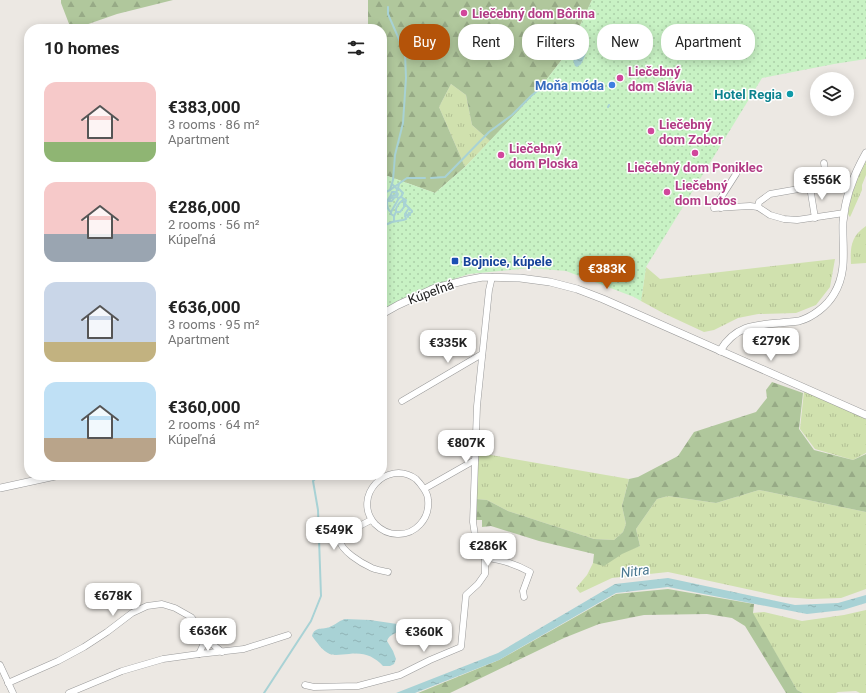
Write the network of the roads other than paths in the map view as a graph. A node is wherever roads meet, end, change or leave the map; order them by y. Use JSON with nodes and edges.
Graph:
{"nodes":[{"id":1,"x":866,"y":153,"type":"edge"},
{"id":2,"x":824,"y":163,"type":"dead end"},
{"id":3,"x":736,"y":174,"type":"dead end"},
{"id":4,"x":810,"y":187,"type":"junction"},
{"id":5,"x":758,"y":207,"type":"junction"},
{"id":6,"x":844,"y":213,"type":"junction"},
{"id":7,"x":815,"y":218,"type":"junction"},
{"id":8,"x":492,"y":277,"type":"junction"},
{"id":9,"x":387,"y":311,"type":"edge"},
{"id":10,"x":720,"y":351,"type":"junction"},
{"id":11,"x":482,"y":354,"type":"junction"},
{"id":12,"x":402,"y":401,"type":"dead end"},
{"id":13,"x":866,"y":415,"type":"edge"},
{"id":14,"x":475,"y":460,"type":"junction"},
{"id":15,"x":387,"y":475,"type":"edge"},
{"id":16,"x":37,"y":480,"type":"edge"},
{"id":17,"x":379,"y":480,"type":"edge"},
{"id":18,"x":0,"y":488,"type":"edge"},
{"id":19,"x":424,"y":489,"type":"junction"},
{"id":20,"x":371,"y":520,"type":"junction"},
{"id":21,"x":484,"y":558,"type":"junction"},
{"id":22,"x":388,"y":572,"type":"dead end"},
{"id":23,"x":524,"y":596,"type":"dead end"},
{"id":24,"x":288,"y":635,"type":"dead end"},
{"id":25,"x":206,"y":639,"type":"junction"},
{"id":26,"x":222,"y":652,"type":"junction"},
{"id":27,"x":199,"y":654,"type":"junction"},
{"id":28,"x":0,"y":665,"type":"edge"},
{"id":29,"x":8,"y":683,"type":"junction"},
{"id":30,"x":305,"y":685,"type":"dead end"},
{"id":31,"x":13,"y":693,"type":"edge"},
{"id":32,"x":69,"y":693,"type":"edge"}],
"edges":[{"from":1,"to":6,"type":"street"},
{"from":2,"to":4,"type":"street"},
{"from":3,"to":5,"type":"street"},
{"from":4,"to":5,"type":"street"},
{"from":4,"to":7,"type":"street"},
{"from":5,"to":7,"type":"street"},
{"from":6,"to":7,"type":"street"},
{"from":6,"to":10,"type":"street"},
{"from":8,"to":9,"type":"street","name":"Kúpeľná"},
{"from":8,"to":10,"type":"street","name":"Kúpeľná"},
{"from":8,"to":11,"type":"street"},
{"from":10,"to":13,"type":"street","name":"Kúpeľná"},
{"from":11,"to":12,"type":"street"},
{"from":11,"to":14,"type":"street"},
{"from":14,"to":19,"type":"street"},
{"from":14,"to":21,"type":"street"},
{"from":15,"to":19,"type":"street"},
{"from":16,"to":18,"type":"street"},
{"from":17,"to":20,"type":"street"},
{"from":19,"to":20,"type":"street"},
{"from":20,"to":22,"type":"street"},
{"from":21,"to":23,"type":"street"},
{"from":21,"to":30,"type":"street"},
{"from":24,"to":26,"type":"street"},
{"from":25,"to":26,"type":"street"},
{"from":25,"to":27,"type":"street"},
{"from":25,"to":29,"type":"street"},
{"from":26,"to":27,"type":"street"},
{"from":27,"to":32,"type":"street"},
{"from":28,"to":29,"type":"street"},
{"from":29,"to":31,"type":"street"}]}
